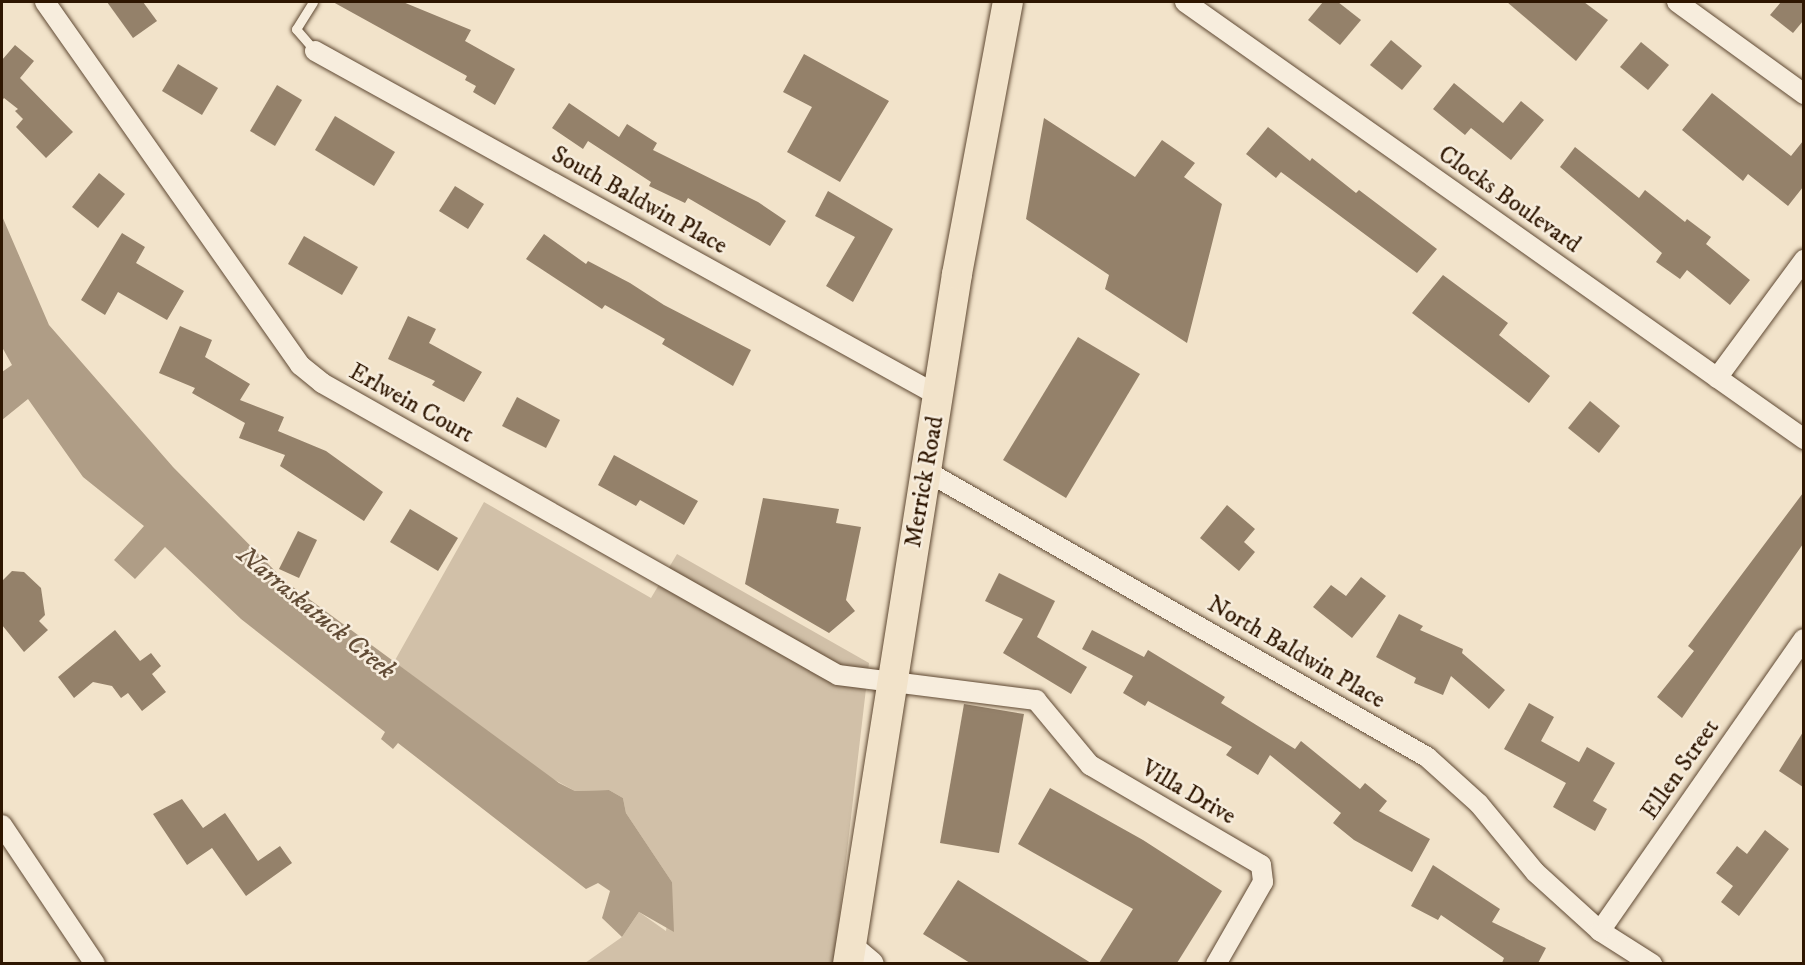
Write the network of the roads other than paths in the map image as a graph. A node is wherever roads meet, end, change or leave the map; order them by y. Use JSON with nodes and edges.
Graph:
{"nodes":[{"id":1,"x":45,"y":2,"type":"edge"},
{"id":2,"x":314,"y":2,"type":"edge"},
{"id":3,"x":1008,"y":2,"type":"edge"},
{"id":4,"x":1185,"y":2,"type":"edge"},
{"id":5,"x":1677,"y":2,"type":"edge"},
{"id":6,"x":315,"y":51,"type":"joint"},
{"id":7,"x":1803,"y":94,"type":"edge"},
{"id":8,"x":1803,"y":260,"type":"edge"},
{"id":9,"x":1717,"y":378,"type":"junction"},
{"id":10,"x":939,"y":396,"type":"junction"},
{"id":11,"x":1803,"y":440,"type":"edge"},
{"id":12,"x":926,"y":471,"type":"junction"},
{"id":13,"x":1803,"y":639,"type":"edge"},
{"id":14,"x":893,"y":680,"type":"junction"},
{"id":15,"x":2,"y":825,"type":"edge"},
{"id":16,"x":1600,"y":931,"type":"junction"},
{"id":17,"x":857,"y":959,"type":"edge"},
{"id":18,"x":95,"y":963,"type":"edge"},
{"id":19,"x":1216,"y":963,"type":"edge"},
{"id":20,"x":1652,"y":963,"type":"edge"}],
"edges":[{"from":1,"to":14,"type":"street","name":"Erlwein Court"},
{"from":2,"to":6,"type":"lane"},
{"from":3,"to":10,"type":"main road","name":"Merrick Road"},
{"from":4,"to":9,"type":"street","name":"Clocks Boulevard"},
{"from":5,"to":7,"type":"street"},
{"from":6,"to":10,"type":"street","name":"South Baldwin Place"},
{"from":8,"to":9,"type":"street"},
{"from":9,"to":11,"type":"street","name":"Clocks Boulevard"},
{"from":10,"to":12,"type":"main road","name":"Merrick Road"},
{"from":12,"to":14,"type":"main road","name":"Merrick Road"},
{"from":12,"to":16,"type":"street","name":"North Baldwin Place"},
{"from":13,"to":16,"type":"street","name":"Ellen Street"},
{"from":14,"to":17,"type":"main road","name":"Merrick Road"},
{"from":14,"to":19,"type":"street","name":"Villa Drive"},
{"from":15,"to":18,"type":"street"},
{"from":16,"to":20,"type":"street","name":"North Baldwin Place"}]}
